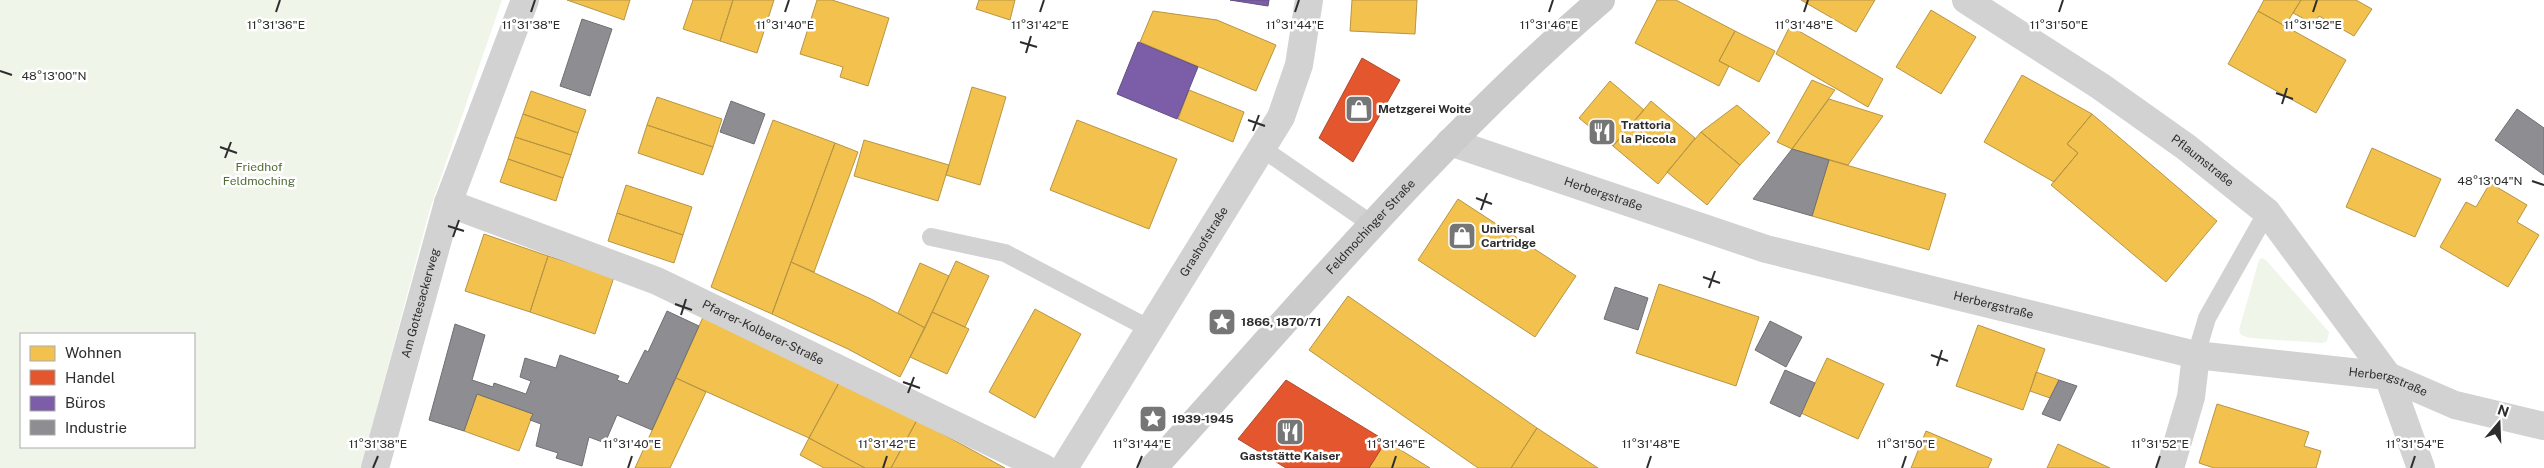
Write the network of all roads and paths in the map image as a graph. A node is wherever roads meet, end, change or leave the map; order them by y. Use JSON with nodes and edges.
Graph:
{"nodes":[{"id":1,"x":525,"y":0,"type":"edge"},
{"id":2,"x":1309,"y":0,"type":"edge"},
{"id":3,"x":1601,"y":0,"type":"edge"},
{"id":4,"x":1966,"y":0,"type":"edge"},
{"id":5,"x":1450,"y":142,"type":"junction"},
{"id":6,"x":1263,"y":149,"type":"junction"},
{"id":7,"x":448,"y":203,"type":"junction"},
{"id":8,"x":2267,"y":212,"type":"junction"},
{"id":9,"x":1373,"y":225,"type":"junction"},
{"id":10,"x":931,"y":237,"type":"dead end"},
{"id":11,"x":1150,"y":329,"type":"junction"},
{"id":12,"x":2196,"y":356,"type":"junction"},
{"id":13,"x":2388,"y":376,"type":"junction"},
{"id":14,"x":2544,"y":426,"type":"edge"},
{"id":15,"x":375,"y":468,"type":"edge"},
{"id":16,"x":1044,"y":468,"type":"edge"},
{"id":17,"x":1064,"y":468,"type":"edge"},
{"id":18,"x":1153,"y":468,"type":"edge"},
{"id":19,"x":2170,"y":468,"type":"edge"},
{"id":20,"x":2421,"y":468,"type":"edge"}],
"edges":[{"from":1,"to":7,"type":"street","name":"Am Gottesackerweg"},
{"from":2,"to":6,"type":"street","name":"Grashofstraße"},
{"from":3,"to":5,"type":"main road","name":"Feldmochinger Straße"},
{"from":4,"to":8,"type":"street","name":"Pflaumstraße"},
{"from":5,"to":9,"type":"main road","name":"Feldmochinger Straße"},
{"from":5,"to":12,"type":"street","name":"Herbergstraße"},
{"from":6,"to":9,"type":"lane"},
{"from":6,"to":11,"type":"street","name":"Grashofstraße"},
{"from":7,"to":15,"type":"street","name":"Am Gottesackerweg"},
{"from":7,"to":16,"type":"street","name":"Pfarrer-Kolberer-Straße"},
{"from":8,"to":12,"type":"lane"},
{"from":8,"to":13,"type":"street","name":"Pflaumstraße"},
{"from":9,"to":18,"type":"main road","name":"Feldmochinger Straße"},
{"from":10,"to":11,"type":"lane"},
{"from":11,"to":17,"type":"street","name":"Grashofstraße"},
{"from":12,"to":13,"type":"street","name":"Herbergstraße"},
{"from":12,"to":19,"type":"street"},
{"from":13,"to":14,"type":"street","name":"Herbergstraße"},
{"from":13,"to":20,"type":"street"}]}
